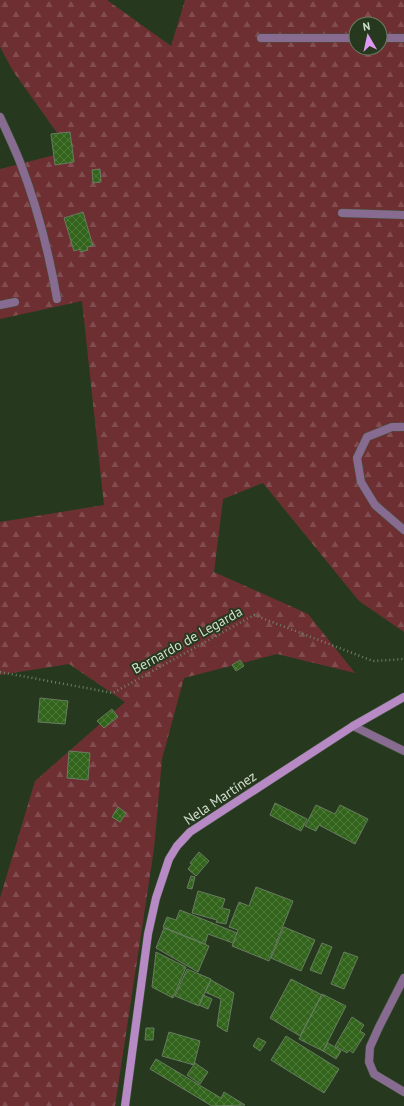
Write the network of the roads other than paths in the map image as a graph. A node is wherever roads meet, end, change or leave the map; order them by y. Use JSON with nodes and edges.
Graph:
{"nodes":[{"id":1,"x":261,"y":38,"type":"dead end"},
{"id":2,"x":348,"y":38,"type":"edge"},
{"id":3,"x":388,"y":38,"type":"edge"},
{"id":4,"x":404,"y":38,"type":"edge"},
{"id":5,"x":0,"y":117,"type":"edge"},
{"id":6,"x":342,"y":213,"type":"dead end"},
{"id":7,"x":404,"y":215,"type":"edge"},
{"id":8,"x":57,"y":299,"type":"dead end"},
{"id":9,"x":15,"y":302,"type":"dead end"},
{"id":10,"x":0,"y":306,"type":"edge"},
{"id":11,"x":404,"y":427,"type":"edge"},
{"id":12,"x":404,"y":530,"type":"edge"},
{"id":13,"x":404,"y":697,"type":"edge"},
{"id":14,"x":354,"y":726,"type":"junction"},
{"id":15,"x":404,"y":751,"type":"edge"},
{"id":16,"x":404,"y":978,"type":"edge"},
{"id":17,"x":404,"y":1092,"type":"edge"},
{"id":18,"x":125,"y":1106,"type":"edge"}],
"edges":[{"from":1,"to":2,"type":"street"},
{"from":3,"to":4,"type":"street"},
{"from":5,"to":8,"type":"street"},
{"from":6,"to":7,"type":"street"},
{"from":9,"to":10,"type":"street"},
{"from":11,"to":12,"type":"street"},
{"from":13,"to":14,"type":"main road","name":"Nela Martínez"},
{"from":14,"to":15,"type":"street"},
{"from":14,"to":18,"type":"main road","name":"Nela Martínez"},
{"from":16,"to":17,"type":"street"}]}
